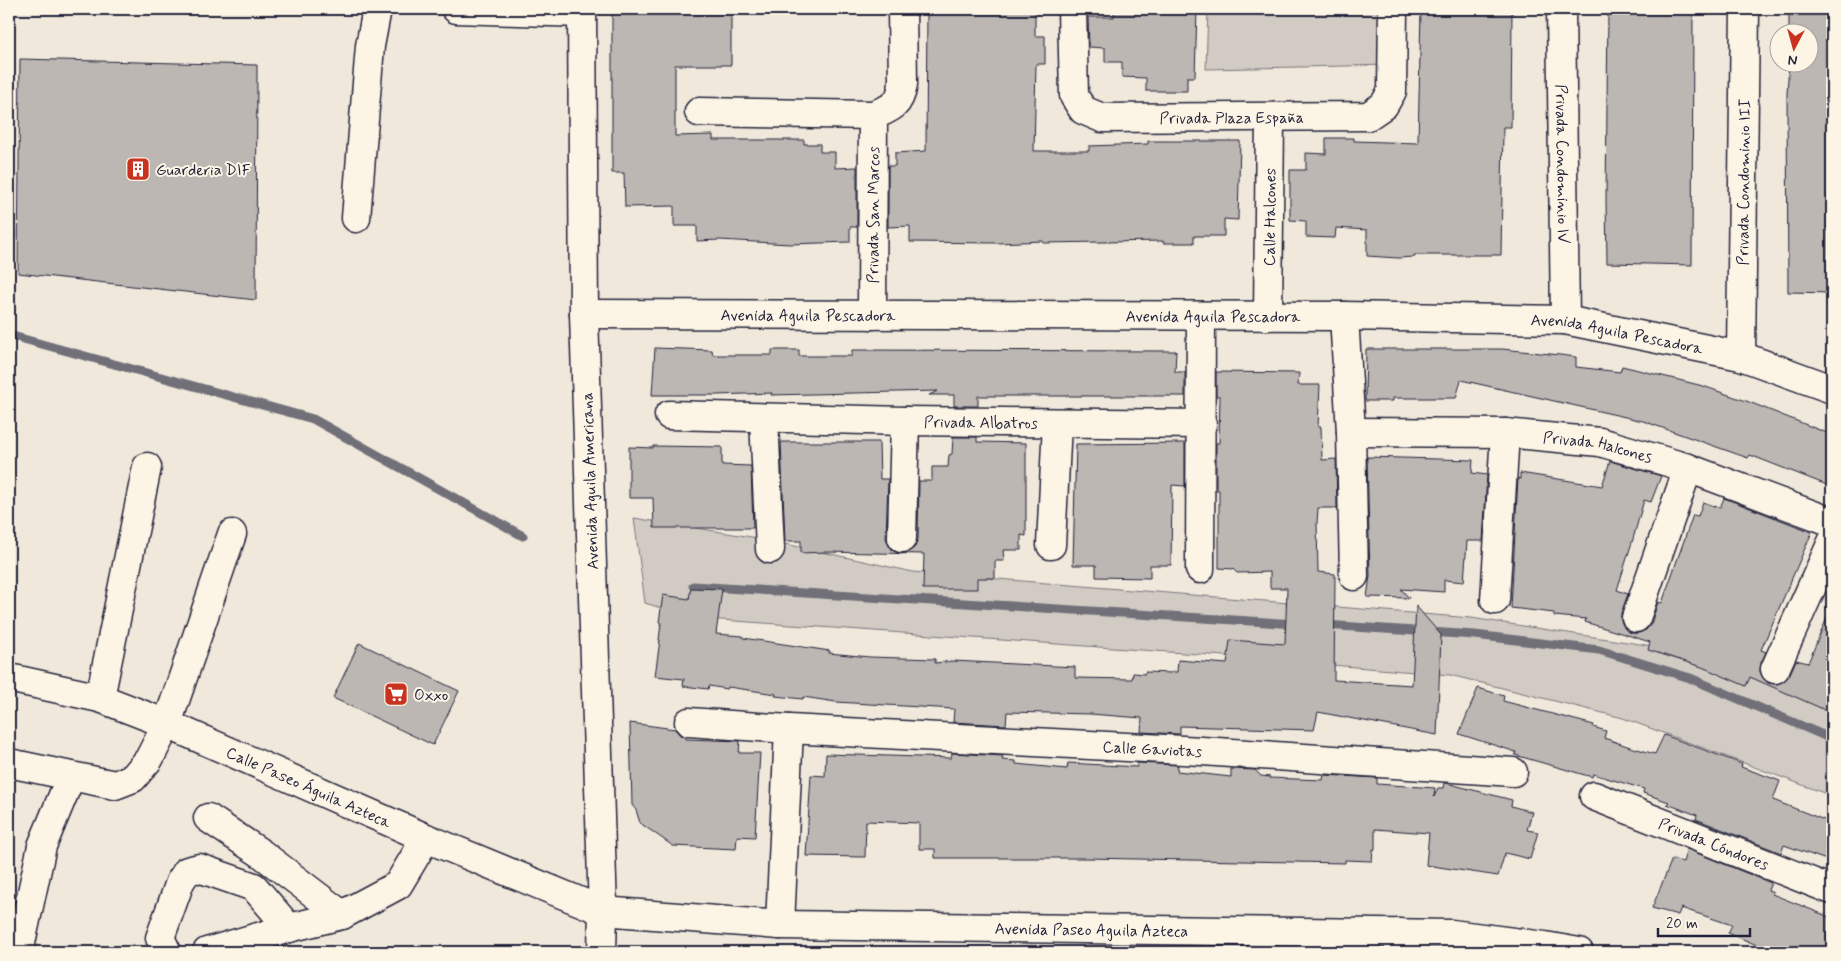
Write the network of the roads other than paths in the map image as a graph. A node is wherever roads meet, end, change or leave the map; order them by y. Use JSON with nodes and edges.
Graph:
{"nodes":[{"id":1,"x":377,"y":9,"type":"edge"},
{"id":2,"x":456,"y":9,"type":"edge"},
{"id":3,"x":902,"y":9,"type":"edge"},
{"id":4,"x":1072,"y":9,"type":"edge"},
{"id":5,"x":1393,"y":9,"type":"edge"},
{"id":6,"x":1561,"y":9,"type":"edge"},
{"id":7,"x":1745,"y":9,"type":"edge"},
{"id":8,"x":582,"y":11,"type":"edge"},
{"id":9,"x":699,"y":112,"type":"dead end"},
{"id":10,"x":873,"y":115,"type":"junction"},
{"id":11,"x":1270,"y":117,"type":"junction"},
{"id":12,"x":356,"y":218,"type":"dead end"},
{"id":13,"x":584,"y":314,"type":"junction"},
{"id":14,"x":872,"y":314,"type":"junction"},
{"id":15,"x":1201,"y":316,"type":"junction"},
{"id":16,"x":1268,"y":316,"type":"junction"},
{"id":17,"x":1344,"y":316,"type":"junction"},
{"id":18,"x":1564,"y":320,"type":"junction"},
{"id":19,"x":1741,"y":356,"type":"junction"},
{"id":20,"x":1832,"y":388,"type":"edge"},
{"id":21,"x":669,"y":414,"type":"dead end"},
{"id":22,"x":764,"y":418,"type":"junction"},
{"id":23,"x":905,"y":421,"type":"junction"},
{"id":24,"x":1057,"y":423,"type":"junction"},
{"id":25,"x":1202,"y":424,"type":"junction"},
{"id":26,"x":1351,"y":432,"type":"junction"},
{"id":27,"x":1505,"y":433,"type":"junction"},
{"id":28,"x":147,"y":466,"type":"dead end"},
{"id":29,"x":1688,"y":468,"type":"junction"},
{"id":30,"x":1832,"y":522,"type":"edge"},
{"id":31,"x":232,"y":534,"type":"dead end"},
{"id":32,"x":902,"y":538,"type":"dead end"},
{"id":33,"x":1832,"y":542,"type":"edge"},
{"id":34,"x":1051,"y":545,"type":"dead end"},
{"id":35,"x":770,"y":549,"type":"dead end"},
{"id":36,"x":1200,"y":569,"type":"dead end"},
{"id":37,"x":1354,"y":576,"type":"dead end"},
{"id":38,"x":1495,"y":600,"type":"dead end"},
{"id":39,"x":1636,"y":618,"type":"dead end"},
{"id":40,"x":1775,"y":669,"type":"dead end"},
{"id":41,"x":9,"y":678,"type":"edge"},
{"id":42,"x":100,"y":698,"type":"junction"},
{"id":43,"x":689,"y":722,"type":"dead end"},
{"id":44,"x":167,"y":724,"type":"junction"},
{"id":45,"x":790,"y":729,"type":"junction"},
{"id":46,"x":9,"y":764,"type":"edge"},
{"id":47,"x":1513,"y":772,"type":"dead end"},
{"id":48,"x":71,"y":776,"type":"junction"},
{"id":49,"x":1594,"y":796,"type":"dead end"},
{"id":50,"x":208,"y":818,"type":"dead end"},
{"id":51,"x":426,"y":838,"type":"junction"},
{"id":52,"x":1832,"y":890,"type":"edge"},
{"id":53,"x":603,"y":910,"type":"junction"},
{"id":54,"x":342,"y":915,"type":"junction"},
{"id":55,"x":780,"y":926,"type":"junction"},
{"id":56,"x":289,"y":928,"type":"junction"},
{"id":57,"x":1399,"y":943,"type":"edge"},
{"id":58,"x":19,"y":952,"type":"edge"},
{"id":59,"x":166,"y":952,"type":"edge"},
{"id":60,"x":207,"y":952,"type":"edge"},
{"id":61,"x":602,"y":952,"type":"edge"},
{"id":62,"x":1579,"y":952,"type":"edge"}],
"edges":[{"from":1,"to":12,"type":"street"},
{"from":2,"to":8,"type":"street"},
{"from":3,"to":10,"type":"street"},
{"from":4,"to":11,"type":"street","name":"Privada Plaza España"},
{"from":5,"to":11,"type":"street","name":"Privada Plaza España"},
{"from":6,"to":18,"type":"street","name":"Privada Condominio IV"},
{"from":7,"to":19,"type":"street","name":"Privada Condominio III"},
{"from":8,"to":13,"type":"street","name":"Avenida Aguila Americana"},
{"from":9,"to":10,"type":"street"},
{"from":10,"to":14,"type":"street","name":"Privada San Marcos"},
{"from":11,"to":16,"type":"street","name":"Calle Halcones"},
{"from":13,"to":14,"type":"street","name":"Avenida Aguila Pescadora"},
{"from":13,"to":53,"type":"street","name":"Avenida Aguila Americana"},
{"from":14,"to":15,"type":"street","name":"Avenida Aguila Pescadora"},
{"from":15,"to":16,"type":"street","name":"Avenida Aguila Pescadora"},
{"from":15,"to":25,"type":"street"},
{"from":16,"to":17,"type":"street","name":"Avenida Aguila Pescadora"},
{"from":17,"to":18,"type":"street","name":"Avenida Aguila Pescadora"},
{"from":17,"to":26,"type":"street"},
{"from":18,"to":19,"type":"street","name":"Avenida Aguila Pescadora"},
{"from":19,"to":20,"type":"street","name":"Avenida Aguila Pescadora"},
{"from":21,"to":22,"type":"street","name":"Privada Albatros"},
{"from":22,"to":23,"type":"street","name":"Privada Albatros"},
{"from":22,"to":35,"type":"street"},
{"from":23,"to":24,"type":"street","name":"Privada Albatros"},
{"from":23,"to":32,"type":"street","name":"Privada Albatros"},
{"from":24,"to":25,"type":"street","name":"Privada Albatros"},
{"from":24,"to":34,"type":"street","name":"Privada Albatros"},
{"from":25,"to":36,"type":"street"},
{"from":26,"to":27,"type":"street","name":"Privada Halcones"},
{"from":26,"to":37,"type":"street"},
{"from":27,"to":29,"type":"street","name":"Privada Halcones"},
{"from":27,"to":38,"type":"street"},
{"from":28,"to":42,"type":"street"},
{"from":29,"to":30,"type":"street","name":"Privada Halcones"},
{"from":29,"to":39,"type":"street"},
{"from":31,"to":44,"type":"street"},
{"from":33,"to":40,"type":"street"},
{"from":41,"to":42,"type":"street","name":"Calle Paseo Águila Azteca"},
{"from":42,"to":44,"type":"street","name":"Calle Paseo Águila Azteca"},
{"from":43,"to":45,"type":"street","name":"Calle Gaviotas"},
{"from":44,"to":48,"type":"street"},
{"from":44,"to":51,"type":"street","name":"Calle Paseo Águila Azteca"},
{"from":45,"to":47,"type":"street","name":"Calle Gaviotas"},
{"from":45,"to":55,"type":"street"},
{"from":46,"to":48,"type":"street"},
{"from":48,"to":58,"type":"street"},
{"from":49,"to":52,"type":"street","name":"Privada Cóndores"},
{"from":50,"to":54,"type":"street"},
{"from":51,"to":53,"type":"street","name":"Calle Paseo Águila Azteca"},
{"from":51,"to":54,"type":"street"},
{"from":53,"to":55,"type":"street","name":"Avenida Paseo Aguila Azteca"},
{"from":53,"to":61,"type":"street","name":"Avenida Aguila Americana"},
{"from":54,"to":56,"type":"street"},
{"from":55,"to":57,"type":"street","name":"Avenida Paseo Aguila Azteca"},
{"from":56,"to":59,"type":"street"},
{"from":56,"to":60,"type":"street"},
{"from":57,"to":62,"type":"street","name":"Avenida Paseo Aguila Azteca"}]}
